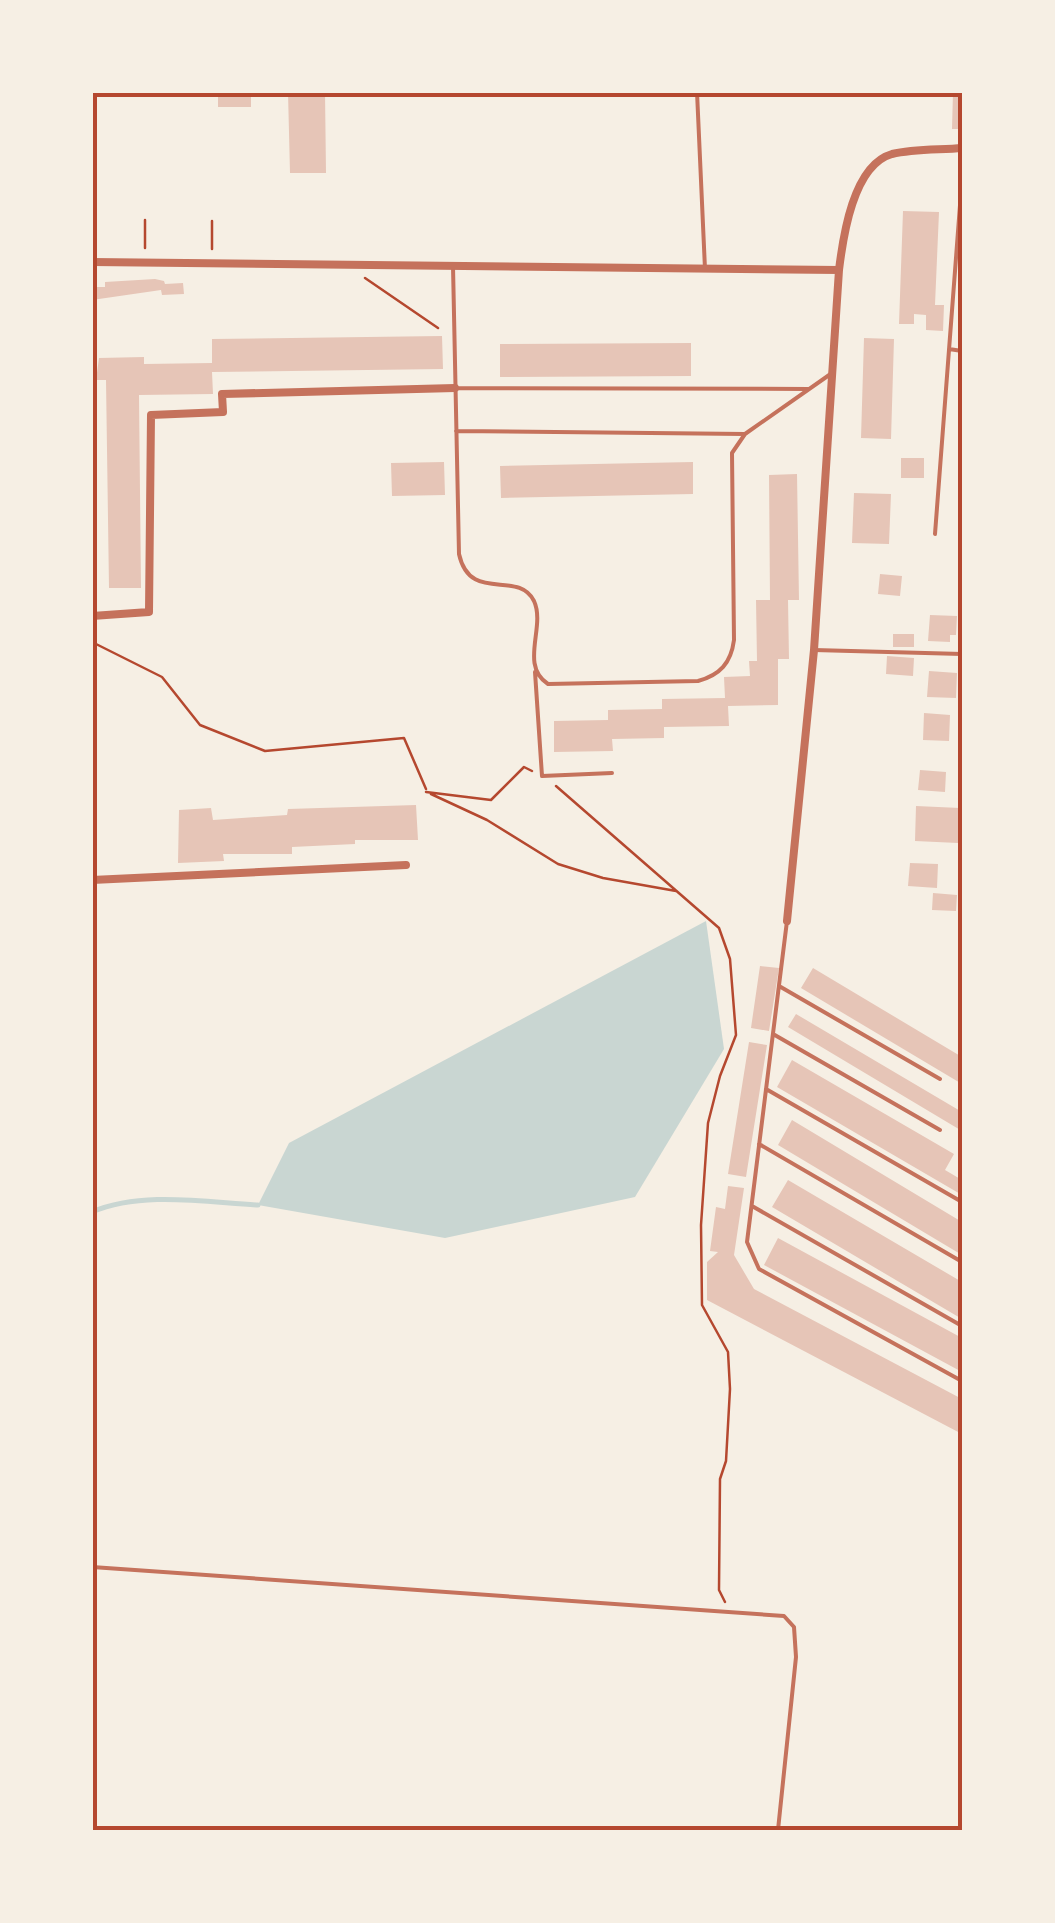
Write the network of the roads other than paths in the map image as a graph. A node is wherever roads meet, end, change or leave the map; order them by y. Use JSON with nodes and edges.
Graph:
{"nodes":[{"id":1,"x":697,"y":92,"type":"edge"},
{"id":2,"x":962,"y":148,"type":"edge"},
{"id":3,"x":962,"y":179,"type":"edge"},
{"id":4,"x":92,"y":262,"type":"edge"},
{"id":5,"x":452,"y":266,"type":"junction"},
{"id":6,"x":705,"y":269,"type":"junction"},
{"id":7,"x":839,"y":270,"type":"junction"},
{"id":8,"x":949,"y":349,"type":"junction"},
{"id":9,"x":962,"y":351,"type":"edge"},
{"id":10,"x":833,"y":372,"type":"junction"},
{"id":11,"x":455,"y":388,"type":"junction"},
{"id":12,"x":810,"y":389,"type":"junction"},
{"id":13,"x":456,"y":431,"type":"junction"},
{"id":14,"x":745,"y":434,"type":"junction"},
{"id":15,"x":935,"y":534,"type":"dead end"},
{"id":16,"x":92,"y":616,"type":"edge"},
{"id":17,"x":814,"y":650,"type":"junction"},
{"id":18,"x":962,"y":654,"type":"edge"},
{"id":19,"x":534,"y":667,"type":"junction"},
{"id":20,"x":612,"y":773,"type":"dead end"},
{"id":21,"x":406,"y":865,"type":"dead end"},
{"id":22,"x":92,"y":880,"type":"edge"},
{"id":23,"x":787,"y":921,"type":"joint"},
{"id":24,"x":779,"y":986,"type":"junction"},
{"id":25,"x":773,"y":1034,"type":"junction"},
{"id":26,"x":940,"y":1079,"type":"dead end"},
{"id":27,"x":766,"y":1088,"type":"junction"},
{"id":28,"x":940,"y":1130,"type":"dead end"},
{"id":29,"x":759,"y":1144,"type":"junction"},
{"id":30,"x":962,"y":1202,"type":"edge"},
{"id":31,"x":752,"y":1206,"type":"junction"},
{"id":32,"x":962,"y":1262,"type":"edge"},
{"id":33,"x":962,"y":1326,"type":"edge"},
{"id":34,"x":962,"y":1381,"type":"edge"},
{"id":35,"x":92,"y":1568,"type":"edge"},
{"id":36,"x":778,"y":1830,"type":"edge"}],
"edges":[{"from":1,"to":6,"type":"lane"},
{"from":2,"to":7,"type":"street"},
{"from":3,"to":8,"type":"lane"},
{"from":4,"to":5,"type":"street"},
{"from":5,"to":6,"type":"street"},
{"from":5,"to":11,"type":"lane"},
{"from":6,"to":7,"type":"street"},
{"from":7,"to":10,"type":"street"},
{"from":8,"to":9,"type":"lane"},
{"from":8,"to":15,"type":"lane"},
{"from":10,"to":12,"type":"lane"},
{"from":10,"to":17,"type":"street"},
{"from":11,"to":12,"type":"lane"},
{"from":11,"to":13,"type":"lane"},
{"from":11,"to":16,"type":"street"},
{"from":12,"to":14,"type":"lane"},
{"from":13,"to":14,"type":"lane"},
{"from":13,"to":19,"type":"lane"},
{"from":14,"to":19,"type":"lane"},
{"from":17,"to":18,"type":"lane"},
{"from":17,"to":23,"type":"street"},
{"from":19,"to":20,"type":"lane"},
{"from":21,"to":22,"type":"street"},
{"from":23,"to":24,"type":"lane"},
{"from":24,"to":25,"type":"lane"},
{"from":24,"to":26,"type":"lane"},
{"from":25,"to":27,"type":"lane"},
{"from":25,"to":28,"type":"lane"},
{"from":27,"to":29,"type":"lane"},
{"from":27,"to":30,"type":"lane"},
{"from":29,"to":31,"type":"lane"},
{"from":29,"to":32,"type":"lane"},
{"from":31,"to":33,"type":"lane"},
{"from":31,"to":34,"type":"lane"},
{"from":35,"to":36,"type":"lane"}]}
